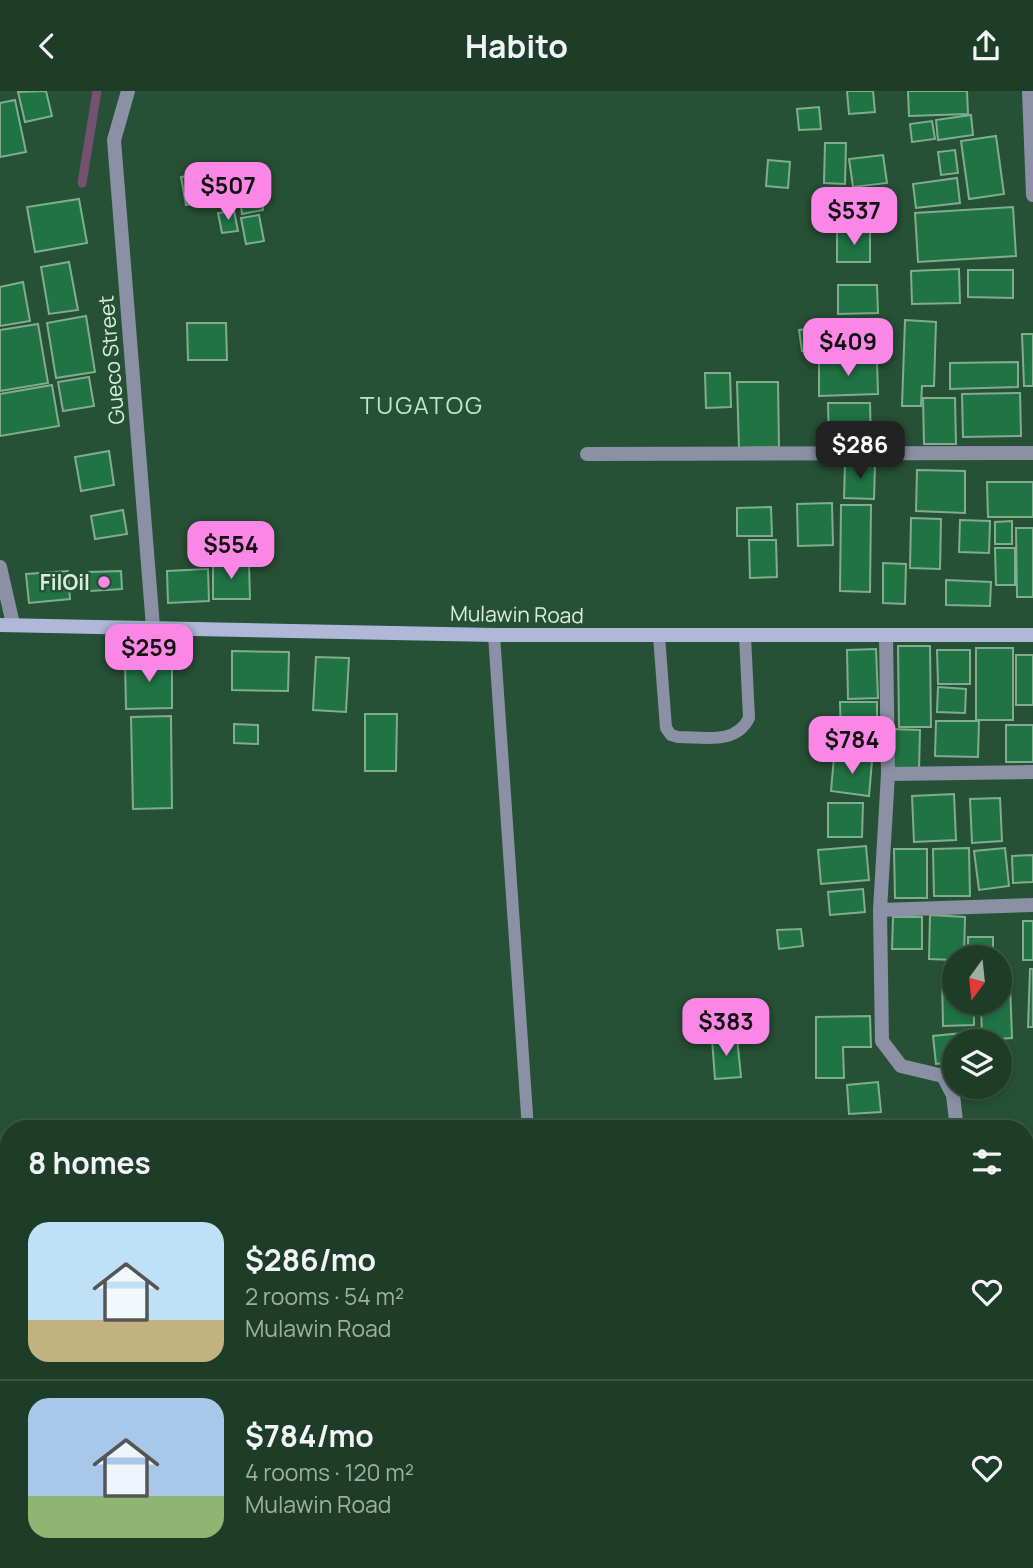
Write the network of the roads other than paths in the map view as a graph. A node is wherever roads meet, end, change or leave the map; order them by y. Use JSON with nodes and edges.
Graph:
{"nodes":[{"id":1,"x":128,"y":91,"type":"edge"},
{"id":2,"x":1029,"y":91,"type":"edge"},
{"id":3,"x":1032,"y":160,"type":"edge"},
{"id":4,"x":1033,"y":195,"type":"edge"},
{"id":5,"x":1033,"y":453,"type":"edge"},
{"id":6,"x":587,"y":454,"type":"dead end"},
{"id":7,"x":0,"y":567,"type":"edge"},
{"id":8,"x":6,"y":625,"type":"edge"},
{"id":9,"x":153,"y":627,"type":"junction"},
{"id":10,"x":494,"y":635,"type":"junction"},
{"id":11,"x":1033,"y":635,"type":"edge"},
{"id":12,"x":659,"y":636,"type":"junction"},
{"id":13,"x":745,"y":636,"type":"junction"},
{"id":14,"x":887,"y":637,"type":"junction"},
{"id":15,"x":1033,"y":772,"type":"edge"},
{"id":16,"x":888,"y":774,"type":"junction"},
{"id":17,"x":1033,"y":905,"type":"edge"},
{"id":18,"x":880,"y":910,"type":"junction"},
{"id":19,"x":527,"y":1120,"type":"edge"},
{"id":20,"x":956,"y":1120,"type":"edge"}],
"edges":[{"from":1,"to":9,"type":"street","name":"Gueco Street"},
{"from":2,"to":3,"type":"street"},
{"from":3,"to":4,"type":"street"},
{"from":5,"to":6,"type":"street"},
{"from":7,"to":8,"type":"street"},
{"from":8,"to":9,"type":"main road","name":"Mulawin Road"},
{"from":9,"to":10,"type":"main road","name":"Mulawin Road"},
{"from":10,"to":12,"type":"main road","name":"Mulawin Road"},
{"from":10,"to":19,"type":"lane"},
{"from":11,"to":14,"type":"main road","name":"Mulawin Road"},
{"from":12,"to":13,"type":"main road","name":"Mulawin Road"},
{"from":12,"to":13,"type":"lane"},
{"from":13,"to":14,"type":"main road","name":"Mulawin Road"},
{"from":14,"to":16,"type":"street"},
{"from":15,"to":16,"type":"street"},
{"from":16,"to":18,"type":"street"},
{"from":17,"to":18,"type":"street"},
{"from":18,"to":20,"type":"street"}]}
